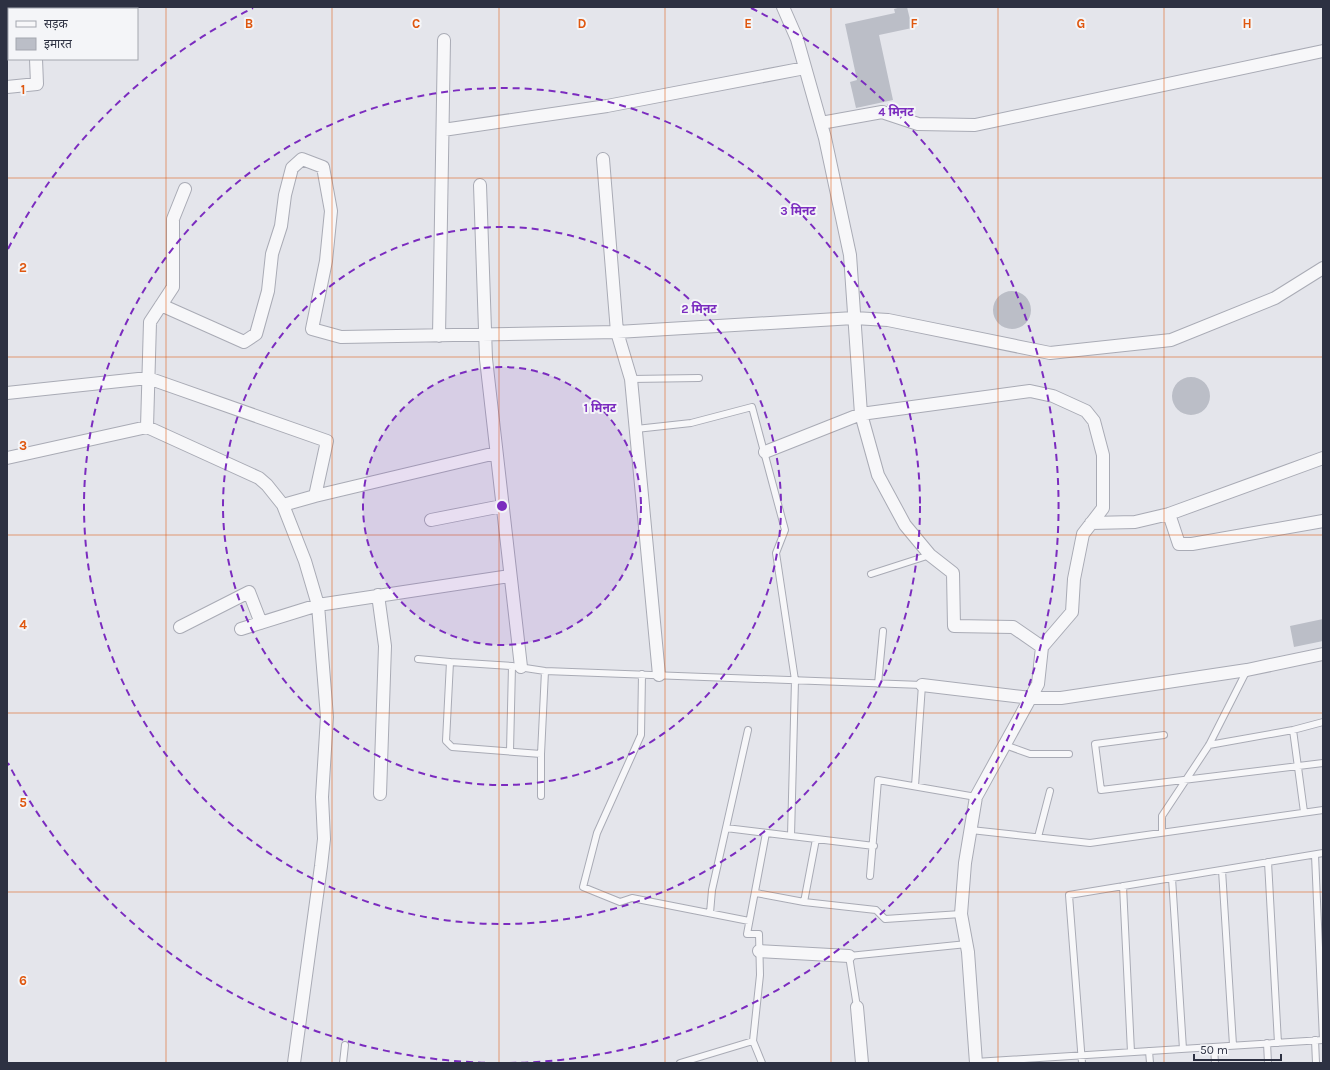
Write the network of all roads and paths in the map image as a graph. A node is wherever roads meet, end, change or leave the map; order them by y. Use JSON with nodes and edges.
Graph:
{"nodes":[{"id":1,"x":783,"y":7,"type":"edge"},
{"id":2,"x":444,"y":40,"type":"dead end"},
{"id":3,"x":1323,"y":51,"type":"edge"},
{"id":4,"x":36,"y":60,"type":"edge"},
{"id":5,"x":805,"y":68,"type":"junction"},
{"id":6,"x":7,"y":87,"type":"edge"},
{"id":7,"x":821,"y":123,"type":"junction"},
{"id":8,"x":443,"y":130,"type":"junction"},
{"id":9,"x":603,"y":159,"type":"dead end"},
{"id":10,"x":480,"y":185,"type":"dead end"},
{"id":11,"x":185,"y":189,"type":"dead end"},
{"id":12,"x":1323,"y":268,"type":"edge"},
{"id":13,"x":161,"y":305,"type":"junction"},
{"id":14,"x":854,"y":318,"type":"junction"},
{"id":15,"x":617,"y":332,"type":"junction"},
{"id":16,"x":439,"y":336,"type":"junction"},
{"id":17,"x":485,"y":336,"type":"junction"},
{"id":18,"x":148,"y":378,"type":"junction"},
{"id":19,"x":699,"y":378,"type":"dead end"},
{"id":20,"x":631,"y":379,"type":"junction"},
{"id":21,"x":7,"y":393,"type":"edge"},
{"id":22,"x":861,"y":414,"type":"junction"},
{"id":23,"x":146,"y":428,"type":"junction"},
{"id":24,"x":636,"y":429,"type":"junction"},
{"id":25,"x":765,"y":452,"type":"junction"},
{"id":26,"x":496,"y":453,"type":"junction"},
{"id":27,"x":7,"y":458,"type":"edge"},
{"id":28,"x":1323,"y":458,"type":"edge"},
{"id":29,"x":315,"y":496,"type":"junction"},
{"id":30,"x":283,"y":505,"type":"junction"},
{"id":31,"x":502,"y":506,"type":"junction"},
{"id":32,"x":1169,"y":514,"type":"junction"},
{"id":33,"x":431,"y":520,"type":"dead end"},
{"id":34,"x":1323,"y":522,"type":"edge"},
{"id":35,"x":1091,"y":523,"type":"junction"},
{"id":36,"x":930,"y":555,"type":"junction"},
{"id":37,"x":871,"y":574,"type":"dead end"},
{"id":38,"x":510,"y":576,"type":"junction"},
{"id":39,"x":378,"y":595,"type":"junction"},
{"id":40,"x":318,"y":605,"type":"junction"},
{"id":41,"x":260,"y":623,"type":"junction"},
{"id":42,"x":180,"y":627,"type":"dead end"},
{"id":43,"x":241,"y":629,"type":"dead end"},
{"id":44,"x":883,"y":631,"type":"dead end"},
{"id":45,"x":1042,"y":647,"type":"junction"},
{"id":46,"x":1323,"y":654,"type":"edge"},
{"id":47,"x":418,"y":659,"type":"dead end"},
{"id":48,"x":450,"y":662,"type":"junction"},
{"id":49,"x":517,"y":667,"type":"junction"},
{"id":50,"x":1247,"y":670,"type":"junction"},
{"id":51,"x":545,"y":671,"type":"junction"},
{"id":52,"x":642,"y":674,"type":"junction"},
{"id":53,"x":659,"y":675,"type":"junction"},
{"id":54,"x":795,"y":680,"type":"junction"},
{"id":55,"x":878,"y":684,"type":"junction"},
{"id":56,"x":922,"y":685,"type":"junction"},
{"id":57,"x":1031,"y":698,"type":"junction"},
{"id":58,"x":1323,"y":722,"type":"edge"},
{"id":59,"x":748,"y":730,"type":"dead end"},
{"id":60,"x":1293,"y":730,"type":"junction"},
{"id":61,"x":1164,"y":735,"type":"dead end"},
{"id":62,"x":1005,"y":744,"type":"junction"},
{"id":63,"x":1209,"y":745,"type":"junction"},
{"id":64,"x":510,"y":751,"type":"junction"},
{"id":65,"x":541,"y":754,"type":"junction"},
{"id":66,"x":1069,"y":754,"type":"dead end"},
{"id":67,"x":1323,"y":762,"type":"edge"},
{"id":68,"x":1298,"y":766,"type":"junction"},
{"id":69,"x":1186,"y":780,"type":"junction"},
{"id":70,"x":915,"y":786,"type":"junction"},
{"id":71,"x":1050,"y":791,"type":"dead end"},
{"id":72,"x":380,"y":794,"type":"dead end"},
{"id":73,"x":541,"y":796,"type":"dead end"},
{"id":74,"x":976,"y":797,"type":"junction"},
{"id":75,"x":1323,"y":810,"type":"edge"},
{"id":76,"x":1304,"y":812,"type":"junction"},
{"id":77,"x":726,"y":828,"type":"junction"},
{"id":78,"x":971,"y":830,"type":"junction"},
{"id":79,"x":1162,"y":832,"type":"junction"},
{"id":80,"x":766,"y":833,"type":"junction"},
{"id":81,"x":791,"y":836,"type":"junction"},
{"id":82,"x":1038,"y":837,"type":"junction"},
{"id":83,"x":816,"y":839,"type":"junction"},
{"id":84,"x":874,"y":846,"type":"junction"},
{"id":85,"x":1323,"y":853,"type":"edge"},
{"id":86,"x":1315,"y":854,"type":"junction"},
{"id":87,"x":1268,"y":862,"type":"junction"},
{"id":88,"x":1222,"y":870,"type":"junction"},
{"id":89,"x":870,"y":876,"type":"dead end"},
{"id":90,"x":1172,"y":878,"type":"junction"},
{"id":91,"x":1123,"y":886,"type":"junction"},
{"id":92,"x":756,"y":893,"type":"junction"},
{"id":93,"x":804,"y":902,"type":"junction"},
{"id":94,"x":710,"y":913,"type":"junction"},
{"id":95,"x":961,"y":914,"type":"junction"},
{"id":96,"x":749,"y":921,"type":"junction"},
{"id":97,"x":967,"y":944,"type":"junction"},
{"id":98,"x":759,"y":951,"type":"junction"},
{"id":99,"x":849,"y":956,"type":"junction"},
{"id":100,"x":857,"y":1007,"type":"joint"},
{"id":101,"x":753,"y":1040,"type":"junction"},
{"id":102,"x":1315,"y":1040,"type":"junction"},
{"id":103,"x":1323,"y":1040,"type":"edge"},
{"id":104,"x":1267,"y":1043,"type":"junction"},
{"id":105,"x":1278,"y":1043,"type":"junction"},
{"id":106,"x":345,"y":1044,"type":"dead end"},
{"id":107,"x":1233,"y":1045,"type":"junction"},
{"id":108,"x":1214,"y":1047,"type":"junction"},
{"id":109,"x":1183,"y":1048,"type":"junction"},
{"id":110,"x":1149,"y":1051,"type":"junction"},
{"id":111,"x":1131,"y":1052,"type":"junction"},
{"id":112,"x":1082,"y":1055,"type":"junction"},
{"id":113,"x":976,"y":1062,"type":"edge"},
{"id":114,"x":294,"y":1063,"type":"edge"},
{"id":115,"x":343,"y":1063,"type":"edge"},
{"id":116,"x":680,"y":1063,"type":"edge"},
{"id":117,"x":762,"y":1063,"type":"edge"},
{"id":118,"x":862,"y":1063,"type":"edge"},
{"id":119,"x":1082,"y":1063,"type":"edge"},
{"id":120,"x":1150,"y":1063,"type":"edge"},
{"id":121,"x":1215,"y":1063,"type":"edge"},
{"id":122,"x":1268,"y":1063,"type":"edge"},
{"id":123,"x":1316,"y":1063,"type":"edge"}],
"edges":[{"from":1,"to":5,"type":"street"},
{"from":2,"to":8,"type":"street"},
{"from":3,"to":7,"type":"street"},
{"from":4,"to":6,"type":"street"},
{"from":5,"to":7,"type":"street"},
{"from":5,"to":8,"type":"street"},
{"from":7,"to":14,"type":"street"},
{"from":8,"to":16,"type":"street"},
{"from":9,"to":15,"type":"street"},
{"from":10,"to":17,"type":"street"},
{"from":11,"to":13,"type":"street"},
{"from":12,"to":14,"type":"street"},
{"from":13,"to":16,"type":"street"},
{"from":13,"to":18,"type":"street"},
{"from":14,"to":15,"type":"street"},
{"from":14,"to":22,"type":"street"},
{"from":15,"to":17,"type":"street"},
{"from":15,"to":20,"type":"street"},
{"from":16,"to":17,"type":"street"},
{"from":17,"to":26,"type":"street"},
{"from":18,"to":21,"type":"street"},
{"from":18,"to":23,"type":"street"},
{"from":18,"to":29,"type":"street"},
{"from":19,"to":20,"type":"lane"},
{"from":20,"to":24,"type":"street"},
{"from":22,"to":25,"type":"street"},
{"from":22,"to":35,"type":"street"},
{"from":22,"to":36,"type":"street"},
{"from":23,"to":27,"type":"street"},
{"from":23,"to":30,"type":"street"},
{"from":24,"to":25,"type":"lane"},
{"from":24,"to":53,"type":"street"},
{"from":25,"to":54,"type":"lane"},
{"from":26,"to":29,"type":"street"},
{"from":26,"to":31,"type":"street"},
{"from":28,"to":32,"type":"street"},
{"from":29,"to":30,"type":"street"},
{"from":30,"to":40,"type":"street"},
{"from":31,"to":33,"type":"street"},
{"from":31,"to":38,"type":"street"},
{"from":32,"to":34,"type":"street"},
{"from":32,"to":35,"type":"street"},
{"from":35,"to":45,"type":"street"},
{"from":36,"to":37,"type":"lane"},
{"from":36,"to":45,"type":"street"},
{"from":38,"to":39,"type":"street"},
{"from":38,"to":49,"type":"street"},
{"from":39,"to":40,"type":"street"},
{"from":39,"to":72,"type":"street"},
{"from":40,"to":41,"type":"street"},
{"from":40,"to":114,"type":"street"},
{"from":41,"to":42,"type":"street"},
{"from":41,"to":43,"type":"street"},
{"from":44,"to":55,"type":"lane"},
{"from":45,"to":57,"type":"street"},
{"from":46,"to":50,"type":"street"},
{"from":47,"to":48,"type":"lane"},
{"from":48,"to":49,"type":"lane"},
{"from":48,"to":64,"type":"lane"},
{"from":49,"to":51,"type":"lane"},
{"from":49,"to":64,"type":"lane"},
{"from":50,"to":57,"type":"street"},
{"from":50,"to":63,"type":"lane"},
{"from":51,"to":52,"type":"lane"},
{"from":51,"to":65,"type":"lane"},
{"from":52,"to":53,"type":"lane"},
{"from":52,"to":94,"type":"lane"},
{"from":53,"to":54,"type":"lane"},
{"from":54,"to":55,"type":"lane"},
{"from":54,"to":81,"type":"lane"},
{"from":55,"to":56,"type":"lane"},
{"from":56,"to":57,"type":"street"},
{"from":56,"to":70,"type":"lane"},
{"from":57,"to":62,"type":"street"},
{"from":58,"to":60,"type":"lane"},
{"from":59,"to":77,"type":"lane"},
{"from":60,"to":63,"type":"lane"},
{"from":60,"to":68,"type":"lane"},
{"from":61,"to":69,"type":"lane"},
{"from":62,"to":66,"type":"lane"},
{"from":62,"to":74,"type":"street"},
{"from":63,"to":69,"type":"lane"},
{"from":64,"to":65,"type":"lane"},
{"from":65,"to":73,"type":"lane"},
{"from":67,"to":68,"type":"lane"},
{"from":68,"to":69,"type":"lane"},
{"from":68,"to":76,"type":"lane"},
{"from":69,"to":79,"type":"lane"},
{"from":70,"to":74,"type":"lane"},
{"from":70,"to":84,"type":"lane"},
{"from":71,"to":82,"type":"lane"},
{"from":74,"to":78,"type":"street"},
{"from":75,"to":76,"type":"lane"},
{"from":76,"to":79,"type":"lane"},
{"from":77,"to":80,"type":"lane"},
{"from":77,"to":94,"type":"lane"},
{"from":78,"to":82,"type":"lane"},
{"from":78,"to":95,"type":"street"},
{"from":79,"to":82,"type":"lane"},
{"from":80,"to":81,"type":"lane"},
{"from":80,"to":92,"type":"lane"},
{"from":81,"to":83,"type":"lane"},
{"from":83,"to":84,"type":"lane"},
{"from":83,"to":93,"type":"lane"},
{"from":84,"to":89,"type":"lane"},
{"from":85,"to":86,"type":"lane"},
{"from":86,"to":87,"type":"lane"},
{"from":86,"to":103,"type":"lane"},
{"from":87,"to":88,"type":"lane"},
{"from":87,"to":105,"type":"lane"},
{"from":88,"to":90,"type":"lane"},
{"from":88,"to":107,"type":"lane"},
{"from":90,"to":91,"type":"lane"},
{"from":90,"to":109,"type":"lane"},
{"from":91,"to":111,"type":"lane"},
{"from":91,"to":112,"type":"lane"},
{"from":92,"to":93,"type":"lane"},
{"from":92,"to":96,"type":"lane"},
{"from":93,"to":95,"type":"lane"},
{"from":94,"to":96,"type":"lane"},
{"from":95,"to":97,"type":"street"},
{"from":96,"to":98,"type":"lane"},
{"from":97,"to":99,"type":"lane"},
{"from":97,"to":113,"type":"street"},
{"from":98,"to":99,"type":"street"},
{"from":98,"to":101,"type":"lane"},
{"from":99,"to":100,"type":"lane"},
{"from":100,"to":118,"type":"street"},
{"from":101,"to":116,"type":"lane"},
{"from":101,"to":117,"type":"lane"},
{"from":102,"to":103,"type":"lane"},
{"from":102,"to":105,"type":"lane"},
{"from":102,"to":123,"type":"lane"},
{"from":104,"to":105,"type":"lane"},
{"from":104,"to":107,"type":"lane"},
{"from":104,"to":122,"type":"lane"},
{"from":106,"to":115,"type":"lane"},
{"from":107,"to":108,"type":"lane"},
{"from":108,"to":109,"type":"lane"},
{"from":108,"to":121,"type":"lane"},
{"from":109,"to":110,"type":"lane"},
{"from":110,"to":111,"type":"lane"},
{"from":110,"to":120,"type":"lane"},
{"from":111,"to":112,"type":"lane"},
{"from":112,"to":113,"type":"lane"},
{"from":112,"to":119,"type":"lane"}]}
